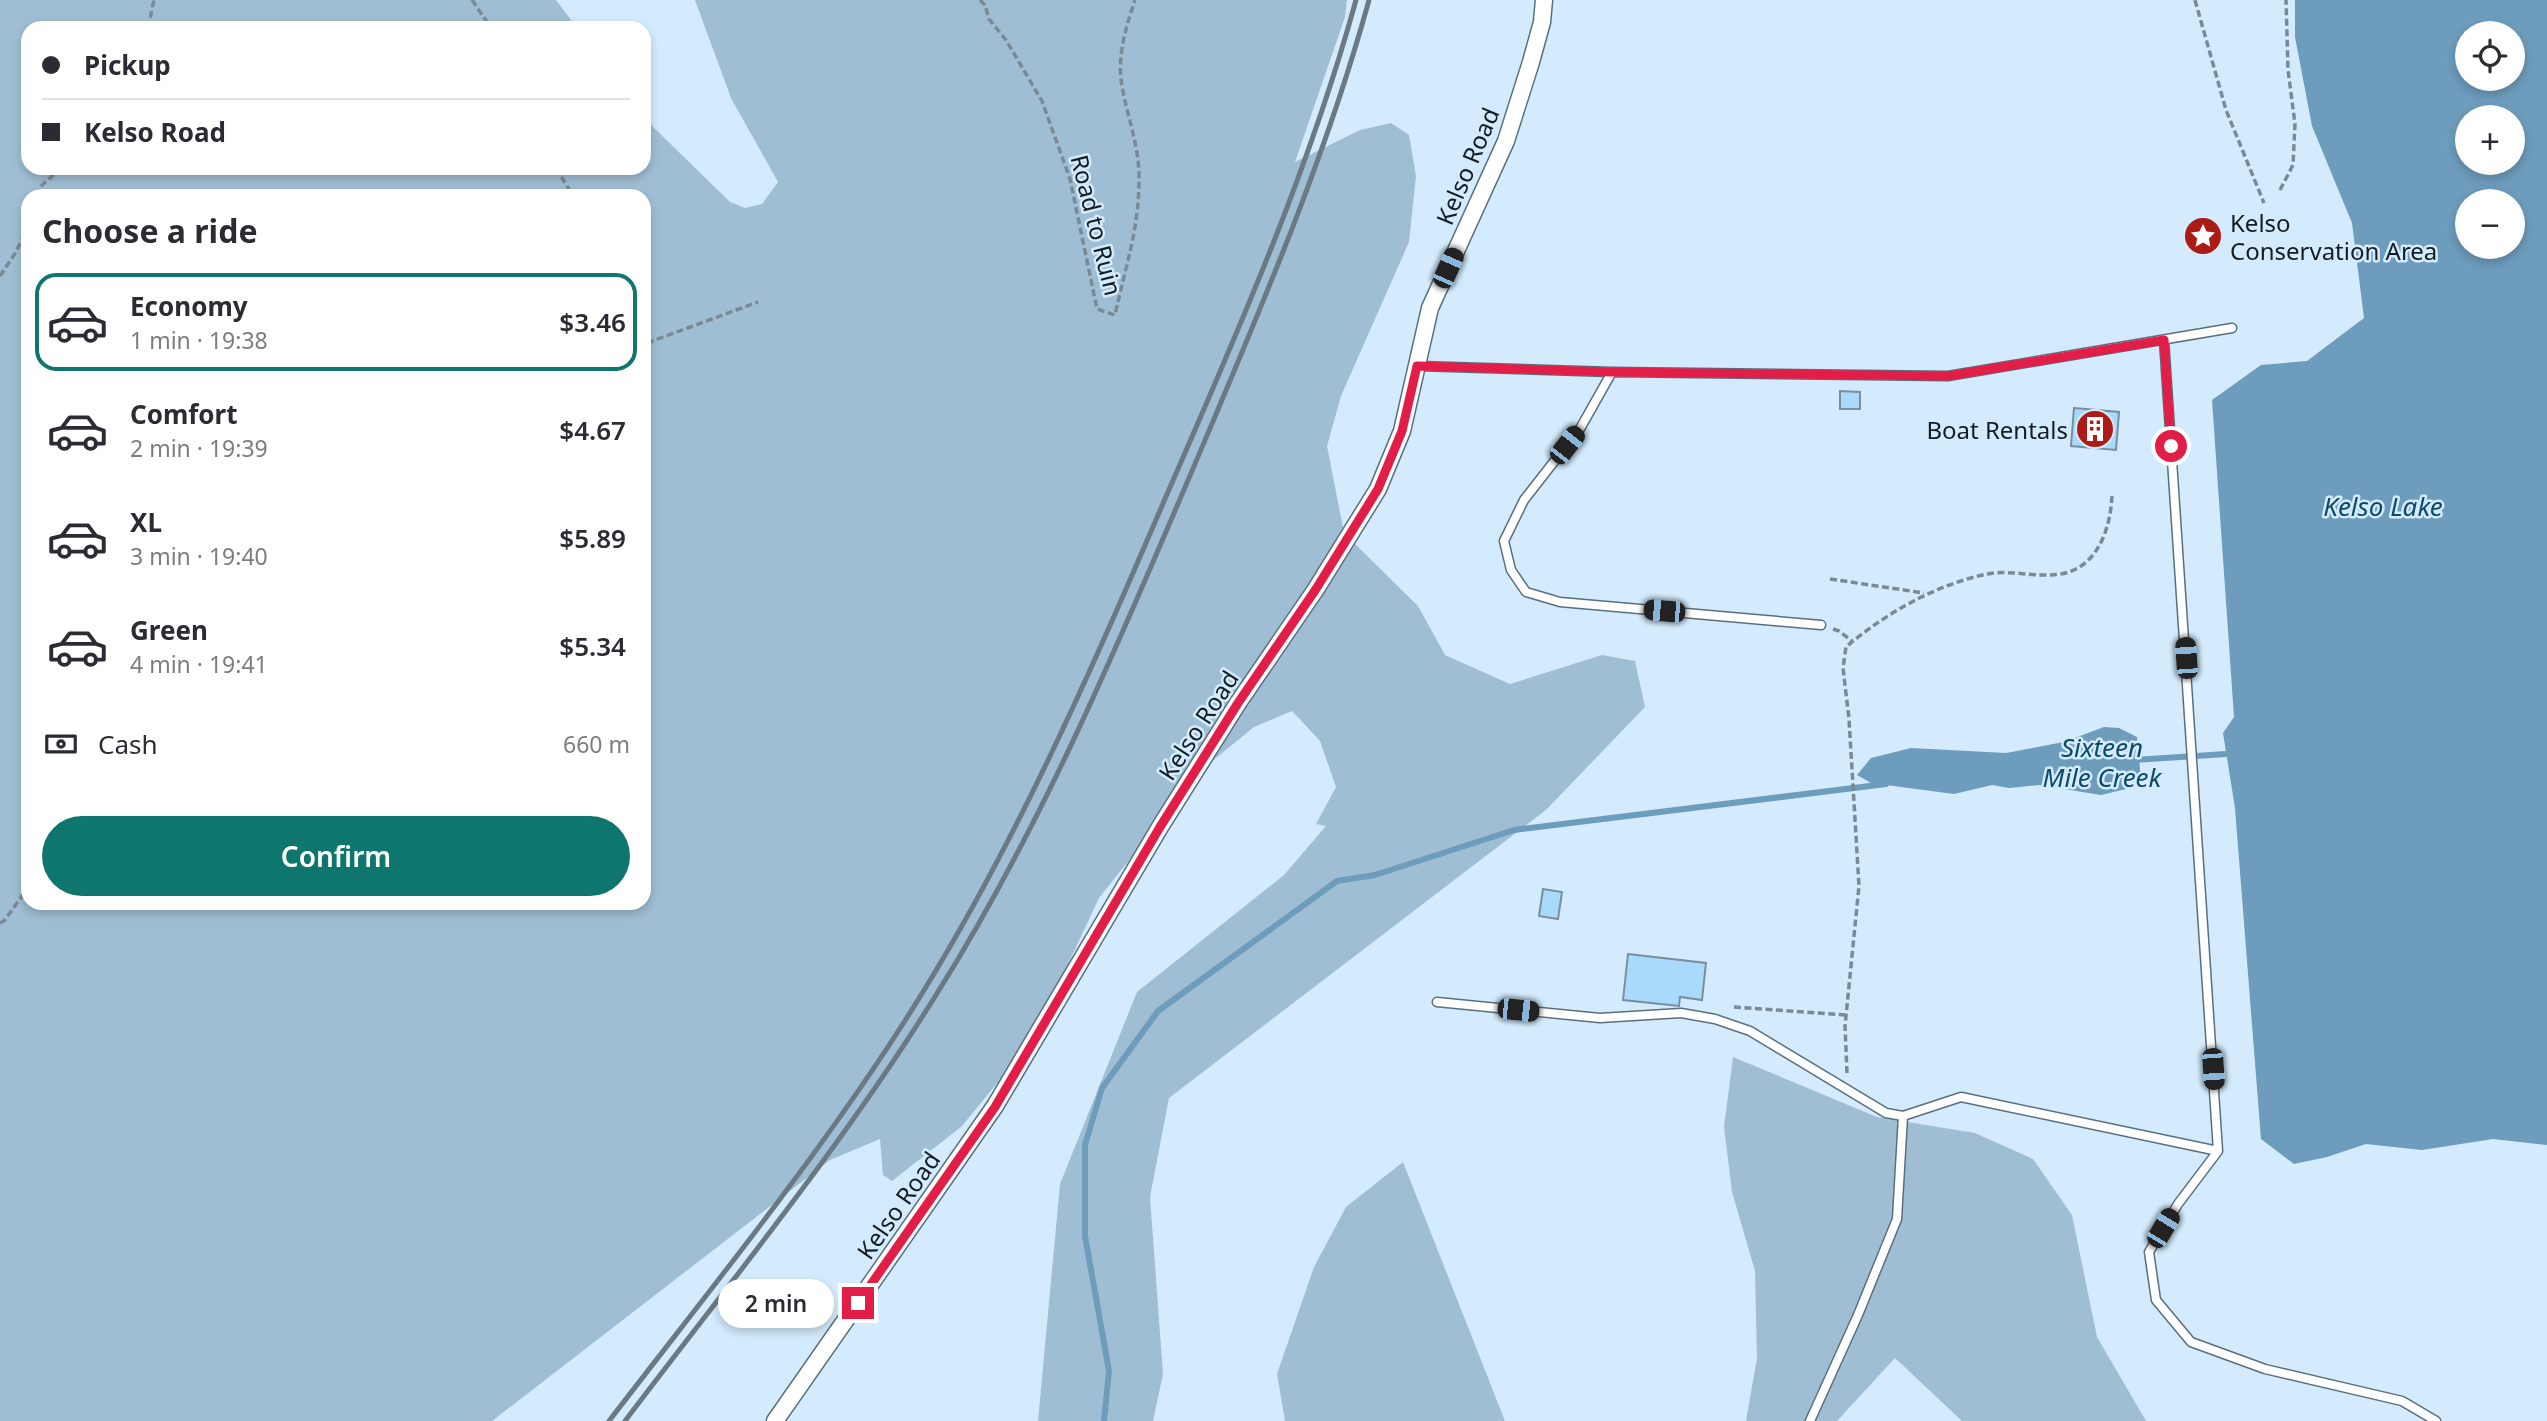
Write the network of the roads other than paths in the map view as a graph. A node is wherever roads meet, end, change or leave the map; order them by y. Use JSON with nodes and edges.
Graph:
{"nodes":[{"id":1,"x":1544,"y":0,"type":"edge"},
{"id":2,"x":2232,"y":328,"type":"dead end"},
{"id":3,"x":2164,"y":340,"type":"junction"},
{"id":4,"x":1417,"y":366,"type":"junction"},
{"id":5,"x":1612,"y":372,"type":"junction"},
{"id":6,"x":1821,"y":625,"type":"road end"},
{"id":7,"x":1437,"y":1002,"type":"dead end"},
{"id":8,"x":1903,"y":1116,"type":"junction"},
{"id":9,"x":2218,"y":1151,"type":"junction"},
{"id":10,"x":775,"y":1421,"type":"edge"},
{"id":11,"x":1810,"y":1421,"type":"edge"},
{"id":12,"x":2436,"y":1421,"type":"edge"}],
"edges":[{"from":1,"to":4,"type":"street","name":"Kelso Road"},
{"from":2,"to":3,"type":"lane"},
{"from":3,"to":5,"type":"lane"},
{"from":3,"to":9,"type":"lane"},
{"from":4,"to":5,"type":"lane"},
{"from":4,"to":10,"type":"street","name":"Kelso Road"},
{"from":5,"to":6,"type":"lane"},
{"from":7,"to":8,"type":"lane"},
{"from":8,"to":9,"type":"lane"},
{"from":8,"to":11,"type":"lane"},
{"from":9,"to":12,"type":"lane"}]}
